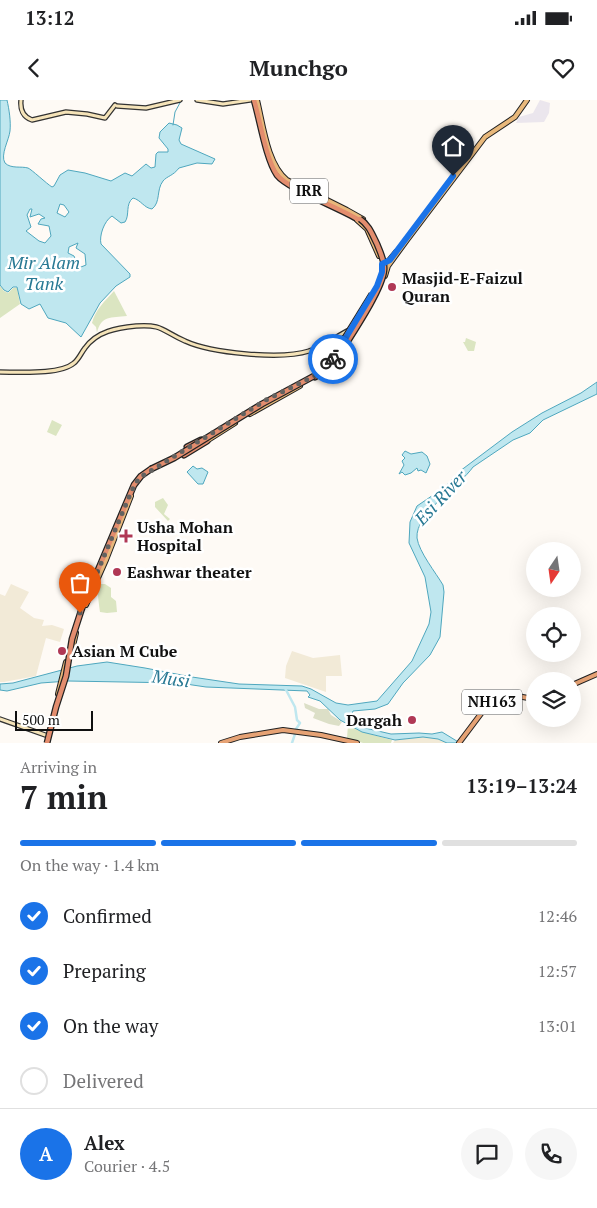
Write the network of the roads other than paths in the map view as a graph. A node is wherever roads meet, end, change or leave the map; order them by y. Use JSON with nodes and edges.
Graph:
{"nodes":[{"id":1,"x":21,"y":100,"type":"edge"},
{"id":2,"x":180,"y":100,"type":"edge"},
{"id":3,"x":198,"y":100,"type":"edge"},
{"id":4,"x":254,"y":100,"type":"edge"},
{"id":5,"x":526,"y":100,"type":"edge"},
{"id":6,"x":385,"y":265,"type":"junction"},
{"id":7,"x":379,"y":285,"type":"junction"},
{"id":8,"x":349,"y":330,"type":"dead end"},
{"id":9,"x":0,"y":372,"type":"edge"},
{"id":10,"x":319,"y":374,"type":"junction"},
{"id":11,"x":268,"y":402,"type":"junction"},
{"id":12,"x":201,"y":440,"type":"junction"},
{"id":13,"x":207,"y":441,"type":"junction"},
{"id":14,"x":152,"y":470,"type":"junction"},
{"id":15,"x":66,"y":665,"type":"junction"},
{"id":16,"x":597,"y":673,"type":"edge"},
{"id":17,"x":581,"y":680,"type":"edge"},
{"id":18,"x":526,"y":699,"type":"edge"},
{"id":19,"x":0,"y":720,"type":"edge"},
{"id":20,"x":51,"y":727,"type":"junction"},
{"id":21,"x":462,"y":740,"type":"edge"},
{"id":22,"x":47,"y":741,"type":"edge"},
{"id":23,"x":227,"y":741,"type":"edge"},
{"id":24,"x":352,"y":743,"type":"edge"},
{"id":25,"x":357,"y":743,"type":"edge"}],
"edges":[{"from":1,"to":2,"type":"main road"},
{"from":3,"to":4,"type":"main road"},
{"from":4,"to":6,"type":"main road","number":"IRR"},
{"from":4,"to":6,"type":"main road","number":"IRR"},
{"from":4,"to":7,"type":"highway","bridge":true},
{"from":5,"to":6,"type":"main road"},
{"from":6,"to":10,"type":"main road"},
{"from":6,"to":10,"type":"main road"},
{"from":7,"to":10,"type":"highway","bridge":true},
{"from":7,"to":14,"type":"highway","bridge":true},
{"from":8,"to":9,"type":"main road"},
{"from":10,"to":11,"type":"main road"},
{"from":10,"to":11,"type":"main road"},
{"from":11,"to":12,"type":"main road"},
{"from":11,"to":13,"type":"main road"},
{"from":12,"to":14,"type":"main road"},
{"from":12,"to":14,"type":"highway","bridge":true},
{"from":13,"to":14,"type":"main road"},
{"from":13,"to":14,"type":"highway","bridge":true},
{"from":14,"to":15,"type":"main road"},
{"from":14,"to":15,"type":"main road"},
{"from":14,"to":22,"type":"highway","bridge":true},
{"from":15,"to":20,"type":"main road","bridge":true},
{"from":16,"to":17,"type":"highway"},
{"from":18,"to":21,"type":"highway","number":"NH163"},
{"from":19,"to":22,"type":"main road"},
{"from":20,"to":22,"type":"main road"},
{"from":20,"to":22,"type":"main road"},
{"from":23,"to":24,"type":"highway"},
{"from":23,"to":25,"type":"highway"}]}
